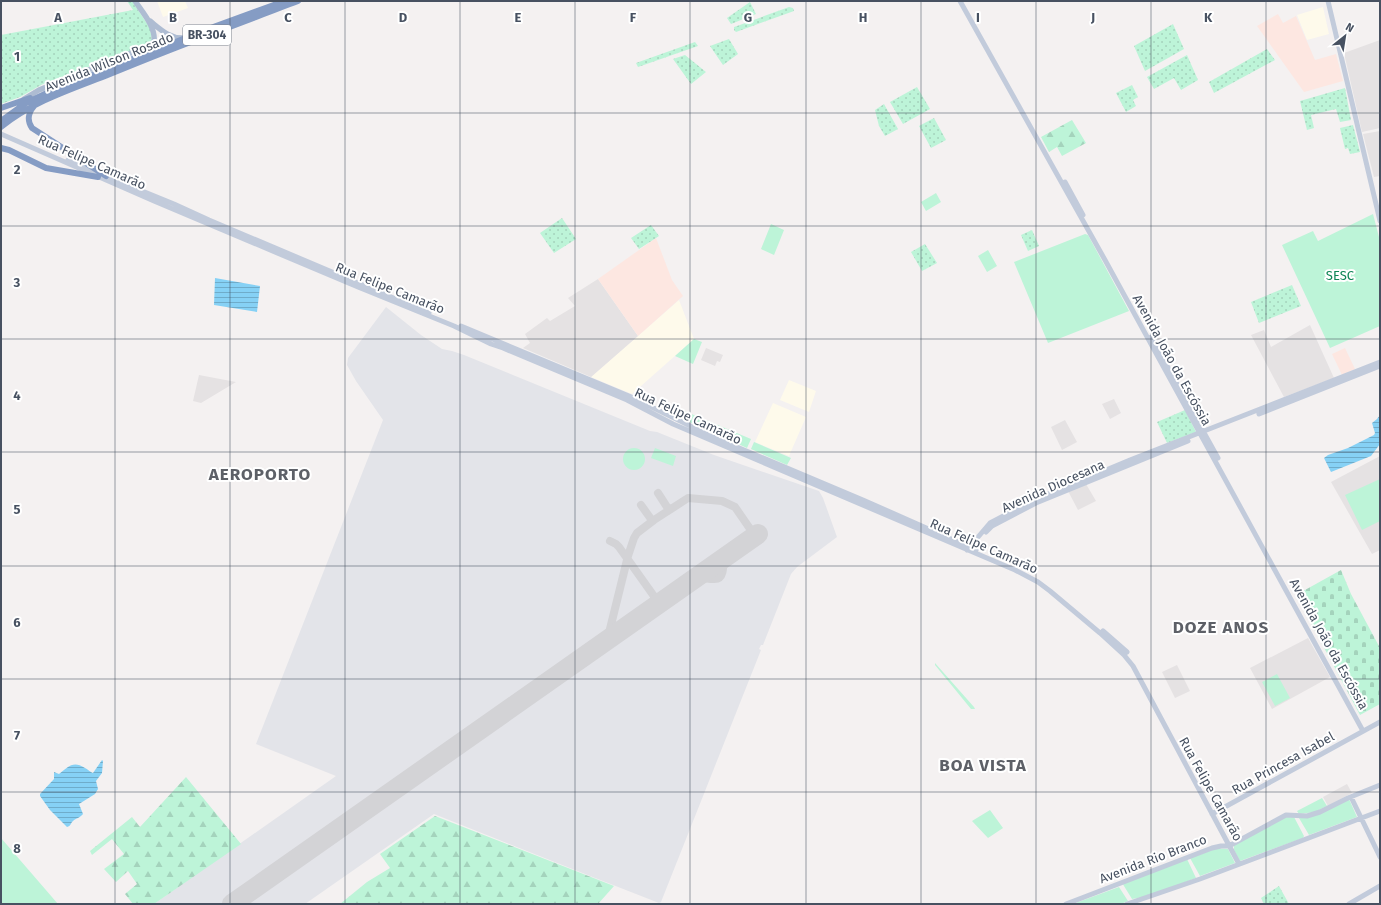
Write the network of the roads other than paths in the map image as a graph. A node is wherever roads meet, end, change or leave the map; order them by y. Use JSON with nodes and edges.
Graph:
{"nodes":[{"id":1,"x":135,"y":1,"type":"edge"},
{"id":2,"x":282,"y":1,"type":"edge"},
{"id":3,"x":298,"y":1,"type":"edge"},
{"id":4,"x":960,"y":1,"type":"edge"},
{"id":5,"x":963,"y":1,"type":"edge"},
{"id":6,"x":1328,"y":1,"type":"edge"},
{"id":7,"x":265,"y":4,"type":"dead end"},
{"id":8,"x":256,"y":12,"type":"junction"},
{"id":9,"x":147,"y":18,"type":"junction"},
{"id":10,"x":187,"y":37,"type":"junction"},
{"id":11,"x":154,"y":42,"type":"junction"},
{"id":12,"x":145,"y":54,"type":"junction"},
{"id":13,"x":116,"y":59,"type":"junction"},
{"id":14,"x":108,"y":68,"type":"junction"},
{"id":15,"x":49,"y":92,"type":"junction"},
{"id":16,"x":36,"y":103,"type":"junction"},
{"id":17,"x":12,"y":105,"type":"junction"},
{"id":18,"x":1,"y":108,"type":"edge"},
{"id":19,"x":1,"y":121,"type":"edge"},
{"id":20,"x":1,"y":127,"type":"edge"},
{"id":21,"x":2,"y":134,"type":"edge"},
{"id":22,"x":1,"y":148,"type":"edge"},
{"id":23,"x":106,"y":176,"type":"junction"},
{"id":24,"x":98,"y":178,"type":"junction"},
{"id":25,"x":154,"y":201,"type":"junction"},
{"id":26,"x":174,"y":204,"type":"junction"},
{"id":27,"x":1380,"y":221,"type":"edge"},
{"id":28,"x":251,"y":238,"type":"junction"},
{"id":29,"x":246,"y":240,"type":"junction"},
{"id":30,"x":269,"y":247,"type":"junction"},
{"id":31,"x":468,"y":333,"type":"junction"},
{"id":32,"x":489,"y":338,"type":"junction"},
{"id":33,"x":1380,"y":362,"type":"edge"},
{"id":34,"x":1380,"y":366,"type":"edge"},
{"id":35,"x":637,"y":405,"type":"junction"},
{"id":36,"x":652,"y":407,"type":"junction"},
{"id":37,"x":672,"y":418,"type":"junction"},
{"id":38,"x":665,"y":420,"type":"junction"},
{"id":39,"x":1203,"y":434,"type":"junction"},
{"id":40,"x":720,"y":442,"type":"junction"},
{"id":41,"x":861,"y":504,"type":"junction"},
{"id":42,"x":873,"y":504,"type":"junction"},
{"id":43,"x":894,"y":513,"type":"junction"},
{"id":44,"x":887,"y":515,"type":"junction"},
{"id":45,"x":930,"y":530,"type":"junction"},
{"id":46,"x":921,"y":531,"type":"junction"},
{"id":47,"x":969,"y":549,"type":"junction"},
{"id":48,"x":1101,"y":631,"type":"junction"},
{"id":49,"x":1126,"y":652,"type":"dead end"},
{"id":50,"x":1380,"y":722,"type":"edge"},
{"id":51,"x":1365,"y":730,"type":"junction"},
{"id":52,"x":1380,"y":785,"type":"edge"},
{"id":53,"x":1351,"y":797,"type":"junction"},
{"id":54,"x":1380,"y":811,"type":"edge"},
{"id":55,"x":1212,"y":814,"type":"junction"},
{"id":56,"x":1360,"y":818,"type":"junction"},
{"id":57,"x":1229,"y":846,"type":"junction"},
{"id":58,"x":1380,"y":857,"type":"edge"},
{"id":59,"x":1239,"y":864,"type":"junction"},
{"id":60,"x":1380,"y":886,"type":"edge"},
{"id":61,"x":1066,"y":904,"type":"edge"},
{"id":62,"x":1127,"y":904,"type":"edge"},
{"id":63,"x":1349,"y":904,"type":"edge"}],
"edges":[{"from":1,"to":9,"type":"main road"},
{"from":2,"to":8,"type":"highway","name":"Avenida Wilson Rosado","number":"BR-304"},
{"from":3,"to":16,"type":"highway","name":"Avenida Wilson Rosado","number":"BR-304"},
{"from":4,"to":39,"type":"main road","name":"Avenida João da Escóssia"},
{"from":5,"to":39,"type":"main road","name":"Avenida João da Escóssia"},
{"from":6,"to":27,"type":"main road"},
{"from":7,"to":8,"type":"highway"},
{"from":8,"to":10,"type":"highway","name":"Avenida Wilson Rosado","number":"BR-304"},
{"from":9,"to":10,"type":"main road"},
{"from":9,"to":11,"type":"main road"},
{"from":10,"to":12,"type":"highway","name":"Avenida Wilson Rosado","number":"BR-304"},
{"from":11,"to":12,"type":"highway"},
{"from":11,"to":13,"type":"main road"},
{"from":12,"to":14,"type":"highway","name":"Avenida Wilson Rosado","number":"BR-304"},
{"from":13,"to":14,"type":"highway"},
{"from":13,"to":17,"type":"main road"},
{"from":14,"to":15,"type":"highway","name":"Avenida Wilson Rosado","number":"BR-304"},
{"from":15,"to":17,"type":"highway"},
{"from":15,"to":19,"type":"highway","name":"Avenida Wilson Rosado","number":"BR-304"},
{"from":16,"to":20,"type":"highway","name":"Avenida Wilson Rosado","number":"BR-304"},
{"from":16,"to":23,"type":"highway"},
{"from":17,"to":18,"type":"highway"},
{"from":21,"to":23,"type":"main road","name":"Rua Felipe Camarão"},
{"from":21,"to":24,"type":"main road","name":"Rua Felipe Camarão"},
{"from":22,"to":24,"type":"highway"},
{"from":23,"to":26,"type":"main road","name":"Rua Felipe Camarão"},
{"from":24,"to":25,"type":"main road","name":"Rua Felipe Camarão"},
{"from":25,"to":26,"type":"main road"},
{"from":25,"to":29,"type":"main road","name":"Rua Felipe Camarão"},
{"from":26,"to":28,"type":"main road","name":"Rua Felipe Camarão"},
{"from":28,"to":29,"type":"main road"},
{"from":28,"to":30,"type":"main road","name":"Rua Felipe Camarão"},
{"from":29,"to":30,"type":"main road","name":"Rua Felipe Camarão"},
{"from":30,"to":31,"type":"main road","name":"Rua Felipe Camarão"},
{"from":30,"to":32,"type":"main road","name":"Rua Felipe Camarão"},
{"from":31,"to":32,"type":"main road"},
{"from":31,"to":35,"type":"main road","name":"Rua Felipe Camarão"},
{"from":32,"to":36,"type":"main road","name":"Rua Felipe Camarão"},
{"from":33,"to":39,"type":"main road","name":"Avenida Diocesana"},
{"from":34,"to":39,"type":"main road","name":"Avenida Diocesana"},
{"from":35,"to":36,"type":"main road"},
{"from":35,"to":38,"type":"main road","name":"Rua Felipe Camarão"},
{"from":36,"to":37,"type":"main road","name":"Rua Felipe Camarão"},
{"from":37,"to":38,"type":"main road"},
{"from":37,"to":40,"type":"main road","name":"Rua Felipe Camarão"},
{"from":38,"to":40,"type":"main road","name":"Rua Felipe Camarão"},
{"from":39,"to":47,"type":"main road","name":"Avenida Diocesana"},
{"from":39,"to":51,"type":"main road","name":"Avenida João da Escóssia"},
{"from":40,"to":41,"type":"main road","name":"Rua Felipe Camarão"},
{"from":40,"to":42,"type":"main road","name":"Rua Felipe Camarão"},
{"from":41,"to":42,"type":"main road"},
{"from":41,"to":44,"type":"main road","name":"Rua Felipe Camarão"},
{"from":42,"to":43,"type":"main road","name":"Rua Felipe Camarão"},
{"from":43,"to":44,"type":"main road"},
{"from":43,"to":45,"type":"main road","name":"Rua Felipe Camarão"},
{"from":44,"to":46,"type":"main road","name":"Rua Felipe Camarão"},
{"from":45,"to":46,"type":"main road"},
{"from":45,"to":47,"type":"main road","name":"Rua Felipe Camarão"},
{"from":46,"to":47,"type":"main road","name":"Rua Felipe Camarão"},
{"from":47,"to":48,"type":"main road","name":"Rua Felipe Camarão"},
{"from":48,"to":49,"type":"main road","name":"Rua Felipe Camarão"},
{"from":48,"to":55,"type":"main road","name":"Rua Felipe Camarão"},
{"from":50,"to":51,"type":"main road","name":"Rua Princesa Isabel"},
{"from":51,"to":55,"type":"main road","name":"Rua Princesa Isabel"},
{"from":52,"to":53,"type":"main road","name":"Avenida Rio Branco"},
{"from":53,"to":56,"type":"main road"},
{"from":53,"to":57,"type":"main road","name":"Avenida Rio Branco"},
{"from":54,"to":56,"type":"main road"},
{"from":55,"to":57,"type":"main road","name":"Rua Felipe Camarão"},
{"from":56,"to":58,"type":"main road"},
{"from":56,"to":59,"type":"main road"},
{"from":57,"to":59,"type":"main road","name":"Rua Felipe Camarão"},
{"from":57,"to":61,"type":"main road","name":"Avenida Rio Branco"},
{"from":59,"to":62,"type":"main road"},
{"from":60,"to":63,"type":"main road"}]}
